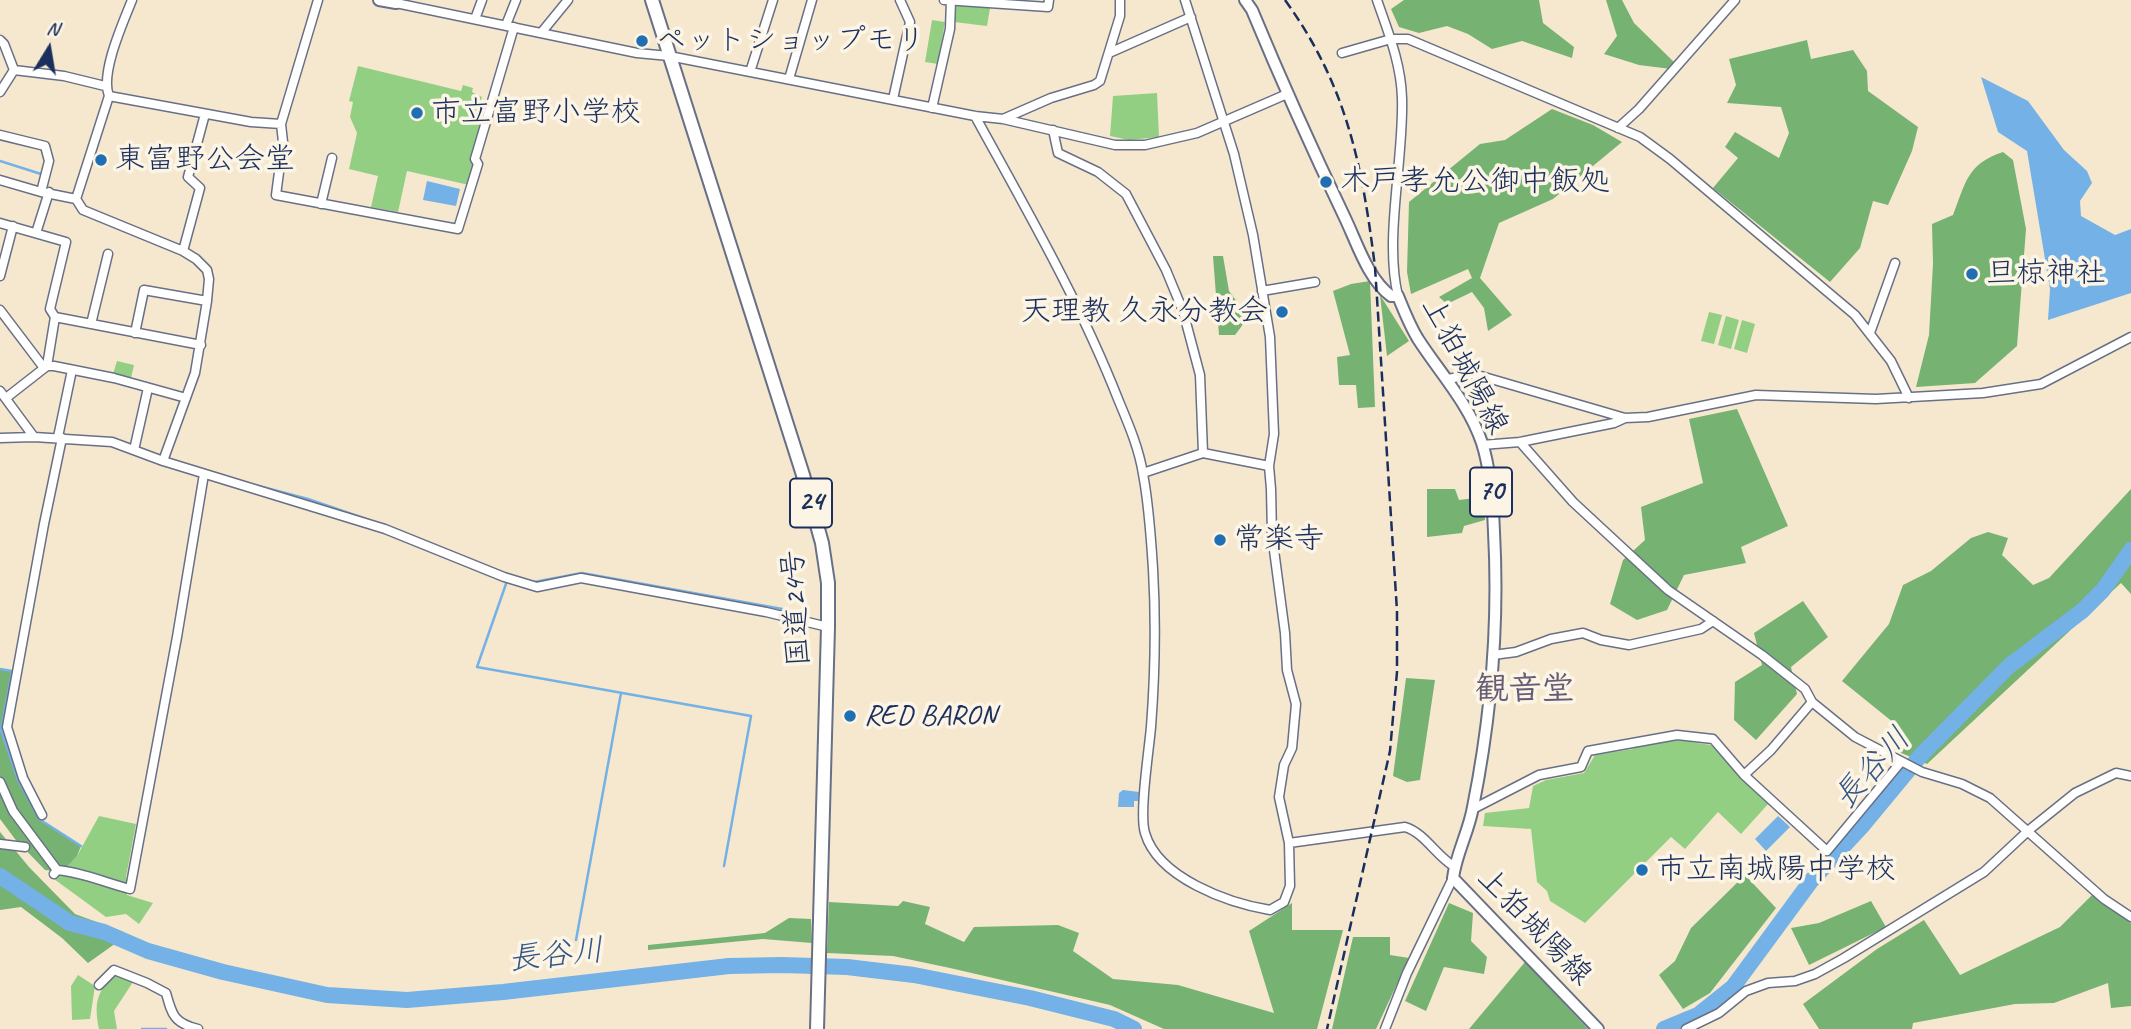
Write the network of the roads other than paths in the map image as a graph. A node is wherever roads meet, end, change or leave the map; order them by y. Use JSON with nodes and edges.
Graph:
{"nodes":[{"id":1,"x":132,"y":0,"type":"edge"},
{"id":2,"x":318,"y":0,"type":"edge"},
{"id":3,"x":379,"y":0,"type":"edge"},
{"id":4,"x":482,"y":0,"type":"edge"},
{"id":5,"x":516,"y":0,"type":"edge"},
{"id":6,"x":568,"y":0,"type":"edge"},
{"id":7,"x":652,"y":0,"type":"edge"},
{"id":8,"x":773,"y":0,"type":"edge"},
{"id":9,"x":812,"y":0,"type":"edge"},
{"id":10,"x":900,"y":0,"type":"edge"},
{"id":11,"x":944,"y":0,"type":"edge"},
{"id":12,"x":951,"y":0,"type":"edge"},
{"id":13,"x":1049,"y":0,"type":"edge"},
{"id":14,"x":1120,"y":0,"type":"edge"},
{"id":15,"x":1185,"y":0,"type":"edge"},
{"id":16,"x":1245,"y":0,"type":"edge"},
{"id":17,"x":1377,"y":0,"type":"edge"},
{"id":18,"x":1735,"y":0,"type":"edge"},
{"id":19,"x":396,"y":2,"type":"edge"},
{"id":20,"x":1191,"y":17,"type":"junction"},
{"id":21,"x":475,"y":19,"type":"junction"},
{"id":22,"x":510,"y":26,"type":"junction"},
{"id":23,"x":541,"y":33,"type":"junction"},
{"id":24,"x":1391,"y":39,"type":"junction"},
{"id":25,"x":0,"y":40,"type":"edge"},
{"id":26,"x":1109,"y":53,"type":"junction"},
{"id":27,"x":1342,"y":53,"type":"dead end"},
{"id":28,"x":669,"y":56,"type":"junction"},
{"id":29,"x":14,"y":69,"type":"junction"},
{"id":30,"x":750,"y":72,"type":"junction"},
{"id":31,"x":789,"y":79,"type":"junction"},
{"id":32,"x":105,"y":86,"type":"junction"},
{"id":33,"x":0,"y":92,"type":"edge"},
{"id":34,"x":1287,"y":94,"type":"junction"},
{"id":35,"x":109,"y":96,"type":"junction"},
{"id":36,"x":893,"y":99,"type":"junction"},
{"id":37,"x":932,"y":108,"type":"junction"},
{"id":38,"x":205,"y":114,"type":"junction"},
{"id":39,"x":975,"y":116,"type":"junction"},
{"id":40,"x":1003,"y":119,"type":"junction"},
{"id":41,"x":1224,"y":123,"type":"junction"},
{"id":42,"x":281,"y":124,"type":"junction"},
{"id":43,"x":1618,"y":128,"type":"junction"},
{"id":44,"x":1053,"y":130,"type":"junction"},
{"id":45,"x":0,"y":135,"type":"edge"},
{"id":46,"x":332,"y":158,"type":"dead end"},
{"id":47,"x":0,"y":180,"type":"edge"},
{"id":48,"x":45,"y":192,"type":"junction"},
{"id":49,"x":76,"y":200,"type":"junction"},
{"id":50,"x":321,"y":204,"type":"junction"},
{"id":51,"x":0,"y":223,"type":"edge"},
{"id":52,"x":13,"y":226,"type":"junction"},
{"id":53,"x":36,"y":233,"type":"junction"},
{"id":54,"x":183,"y":251,"type":"junction"},
{"id":55,"x":108,"y":254,"type":"dead end"},
{"id":56,"x":1895,"y":263,"type":"dead end"},
{"id":57,"x":0,"y":276,"type":"edge"},
{"id":58,"x":1315,"y":282,"type":"dead end"},
{"id":59,"x":1262,"y":291,"type":"junction"},
{"id":60,"x":1398,"y":296,"type":"junction"},
{"id":61,"x":207,"y":301,"type":"junction"},
{"id":62,"x":0,"y":310,"type":"edge"},
{"id":63,"x":55,"y":317,"type":"junction"},
{"id":64,"x":91,"y":324,"type":"junction"},
{"id":65,"x":1870,"y":333,"type":"junction"},
{"id":66,"x":135,"y":334,"type":"junction"},
{"id":67,"x":2131,"y":337,"type":"edge"},
{"id":68,"x":201,"y":345,"type":"junction"},
{"id":69,"x":46,"y":367,"type":"junction"},
{"id":70,"x":72,"y":370,"type":"junction"},
{"id":71,"x":1448,"y":379,"type":"junction"},
{"id":72,"x":148,"y":388,"type":"junction"},
{"id":73,"x":3,"y":395,"type":"edge"},
{"id":74,"x":186,"y":398,"type":"junction"},
{"id":75,"x":1909,"y":398,"type":"junction"},
{"id":76,"x":1625,"y":418,"type":"junction"},
{"id":77,"x":34,"y":437,"type":"junction"},
{"id":78,"x":60,"y":437,"type":"junction"},
{"id":79,"x":0,"y":438,"type":"edge"},
{"id":80,"x":1520,"y":442,"type":"junction"},
{"id":81,"x":1482,"y":444,"type":"junction"},
{"id":82,"x":134,"y":450,"type":"junction"},
{"id":83,"x":1203,"y":453,"type":"junction"},
{"id":84,"x":163,"y":461,"type":"junction"},
{"id":85,"x":1269,"y":466,"type":"junction"},
{"id":86,"x":1143,"y":473,"type":"junction"},
{"id":87,"x":204,"y":474,"type":"junction"},
{"id":88,"x":1713,"y":621,"type":"junction"},
{"id":89,"x":828,"y":627,"type":"junction"},
{"id":90,"x":1493,"y":655,"type":"junction"},
{"id":91,"x":1812,"y":702,"type":"junction"},
{"id":92,"x":1901,"y":762,"type":"junction"},
{"id":93,"x":1744,"y":775,"type":"junction"},
{"id":94,"x":2131,"y":776,"type":"edge"},
{"id":95,"x":0,"y":782,"type":"edge"},
{"id":96,"x":1473,"y":809,"type":"junction"},
{"id":97,"x":42,"y":815,"type":"dead end"},
{"id":98,"x":2029,"y":830,"type":"junction"},
{"id":99,"x":1289,"y":843,"type":"junction"},
{"id":100,"x":0,"y":844,"type":"edge"},
{"id":101,"x":24,"y":847,"type":"dead end"},
{"id":102,"x":1454,"y":872,"type":"junction"},
{"id":103,"x":2131,"y":917,"type":"edge"},
{"id":104,"x":99,"y":985,"type":"dead end"},
{"id":105,"x":186,"y":1028,"type":"edge"},
{"id":106,"x":198,"y":1029,"type":"edge"},
{"id":107,"x":817,"y":1029,"type":"edge"},
{"id":108,"x":1385,"y":1029,"type":"edge"},
{"id":109,"x":1598,"y":1029,"type":"edge"},
{"id":110,"x":1686,"y":1029,"type":"edge"}],
"edges":[{"from":1,"to":32,"type":"street"},
{"from":2,"to":42,"type":"street"},
{"from":3,"to":19,"type":"main road"},
{"from":4,"to":21,"type":"street"},
{"from":5,"to":22,"type":"street"},
{"from":6,"to":23,"type":"street"},
{"from":7,"to":28,"type":"highway","name":"国道24号","number":"24"},
{"from":8,"to":30,"type":"street"},
{"from":9,"to":31,"type":"street"},
{"from":10,"to":36,"type":"street"},
{"from":11,"to":12,"type":"street"},
{"from":12,"to":13,"type":"street"},
{"from":12,"to":37,"type":"street"},
{"from":14,"to":26,"type":"street"},
{"from":15,"to":20,"type":"street"},
{"from":16,"to":34,"type":"main road","name":"上狛城陽線","number":"70"},
{"from":17,"to":24,"type":"street"},
{"from":18,"to":43,"type":"street"},
{"from":19,"to":21,"type":"street"},
{"from":20,"to":26,"type":"street"},
{"from":20,"to":41,"type":"street"},
{"from":21,"to":22,"type":"street"},
{"from":22,"to":23,"type":"street"},
{"from":22,"to":50,"type":"street"},
{"from":23,"to":28,"type":"street"},
{"from":24,"to":27,"type":"street"},
{"from":24,"to":43,"type":"street"},
{"from":24,"to":60,"type":"street"},
{"from":25,"to":29,"type":"street"},
{"from":26,"to":40,"type":"street"},
{"from":28,"to":30,"type":"street"},
{"from":28,"to":89,"type":"highway","name":"国道24号","number":"24"},
{"from":29,"to":32,"type":"street"},
{"from":29,"to":33,"type":"street"},
{"from":30,"to":31,"type":"street"},
{"from":31,"to":36,"type":"street"},
{"from":32,"to":35,"type":"street"},
{"from":34,"to":41,"type":"street"},
{"from":34,"to":60,"type":"main road","name":"上狛城陽線","number":"70"},
{"from":35,"to":38,"type":"street"},
{"from":35,"to":49,"type":"street"},
{"from":36,"to":37,"type":"street"},
{"from":37,"to":39,"type":"street"},
{"from":38,"to":42,"type":"street"},
{"from":38,"to":54,"type":"street"},
{"from":39,"to":40,"type":"street"},
{"from":39,"to":86,"type":"street"},
{"from":40,"to":44,"type":"street"},
{"from":41,"to":44,"type":"street"},
{"from":41,"to":59,"type":"street"},
{"from":42,"to":50,"type":"street"},
{"from":43,"to":65,"type":"street"},
{"from":44,"to":83,"type":"street"},
{"from":45,"to":48,"type":"street"},
{"from":46,"to":50,"type":"street"},
{"from":47,"to":48,"type":"street"},
{"from":48,"to":49,"type":"street"},
{"from":48,"to":53,"type":"street"},
{"from":49,"to":54,"type":"street"},
{"from":51,"to":52,"type":"street"},
{"from":52,"to":53,"type":"street"},
{"from":52,"to":57,"type":"street"},
{"from":53,"to":63,"type":"street"},
{"from":54,"to":61,"type":"street"},
{"from":55,"to":64,"type":"street"},
{"from":56,"to":65,"type":"street"},
{"from":58,"to":59,"type":"street"},
{"from":59,"to":85,"type":"street"},
{"from":60,"to":71,"type":"main road","name":"上狛城陽線","number":"70"},
{"from":61,"to":66,"type":"street"},
{"from":61,"to":68,"type":"street"},
{"from":62,"to":69,"type":"street"},
{"from":63,"to":64,"type":"street"},
{"from":63,"to":69,"type":"street"},
{"from":64,"to":66,"type":"street"},
{"from":65,"to":75,"type":"street"},
{"from":66,"to":68,"type":"street"},
{"from":67,"to":75,"type":"street"},
{"from":68,"to":74,"type":"street"},
{"from":69,"to":70,"type":"street"},
{"from":69,"to":73,"type":"street"},
{"from":70,"to":72,"type":"street"},
{"from":70,"to":78,"type":"street"},
{"from":71,"to":76,"type":"street"},
{"from":71,"to":81,"type":"main road","name":"上狛城陽線","number":"70"},
{"from":72,"to":74,"type":"street"},
{"from":72,"to":82,"type":"street"},
{"from":73,"to":77,"type":"street"},
{"from":74,"to":84,"type":"street"},
{"from":75,"to":76,"type":"street"},
{"from":76,"to":80,"type":"street"},
{"from":77,"to":78,"type":"street"},
{"from":77,"to":79,"type":"street"},
{"from":78,"to":82,"type":"street"},
{"from":78,"to":97,"type":"street"},
{"from":80,"to":81,"type":"street"},
{"from":80,"to":88,"type":"street"},
{"from":81,"to":90,"type":"main road","name":"上狛城陽線","number":"70"},
{"from":82,"to":84,"type":"street"},
{"from":83,"to":85,"type":"street"},
{"from":83,"to":86,"type":"street"},
{"from":84,"to":87,"type":"street"},
{"from":85,"to":99,"type":"street"},
{"from":86,"to":99,"type":"street"},
{"from":87,"to":89,"type":"street"},
{"from":87,"to":95,"type":"street"},
{"from":88,"to":90,"type":"street"},
{"from":88,"to":91,"type":"street"},
{"from":89,"to":107,"type":"highway","name":"国道24号","number":"24"},
{"from":90,"to":96,"type":"main road","name":"上狛城陽線","number":"70"},
{"from":91,"to":92,"type":"street"},
{"from":91,"to":93,"type":"street"},
{"from":92,"to":93,"type":"street"},
{"from":92,"to":98,"type":"street"},
{"from":93,"to":96,"type":"street"},
{"from":94,"to":98,"type":"street"},
{"from":96,"to":102,"type":"main road","name":"上狛城陽線","number":"70"},
{"from":98,"to":103,"type":"street"},
{"from":98,"to":110,"type":"street"},
{"from":99,"to":102,"type":"street"},
{"from":100,"to":101,"type":"street"},
{"from":102,"to":108,"type":"street"},
{"from":102,"to":109,"type":"main road","name":"上狛城陽線"},
{"from":104,"to":105,"type":"street"},
{"from":105,"to":106,"type":"street"}]}
